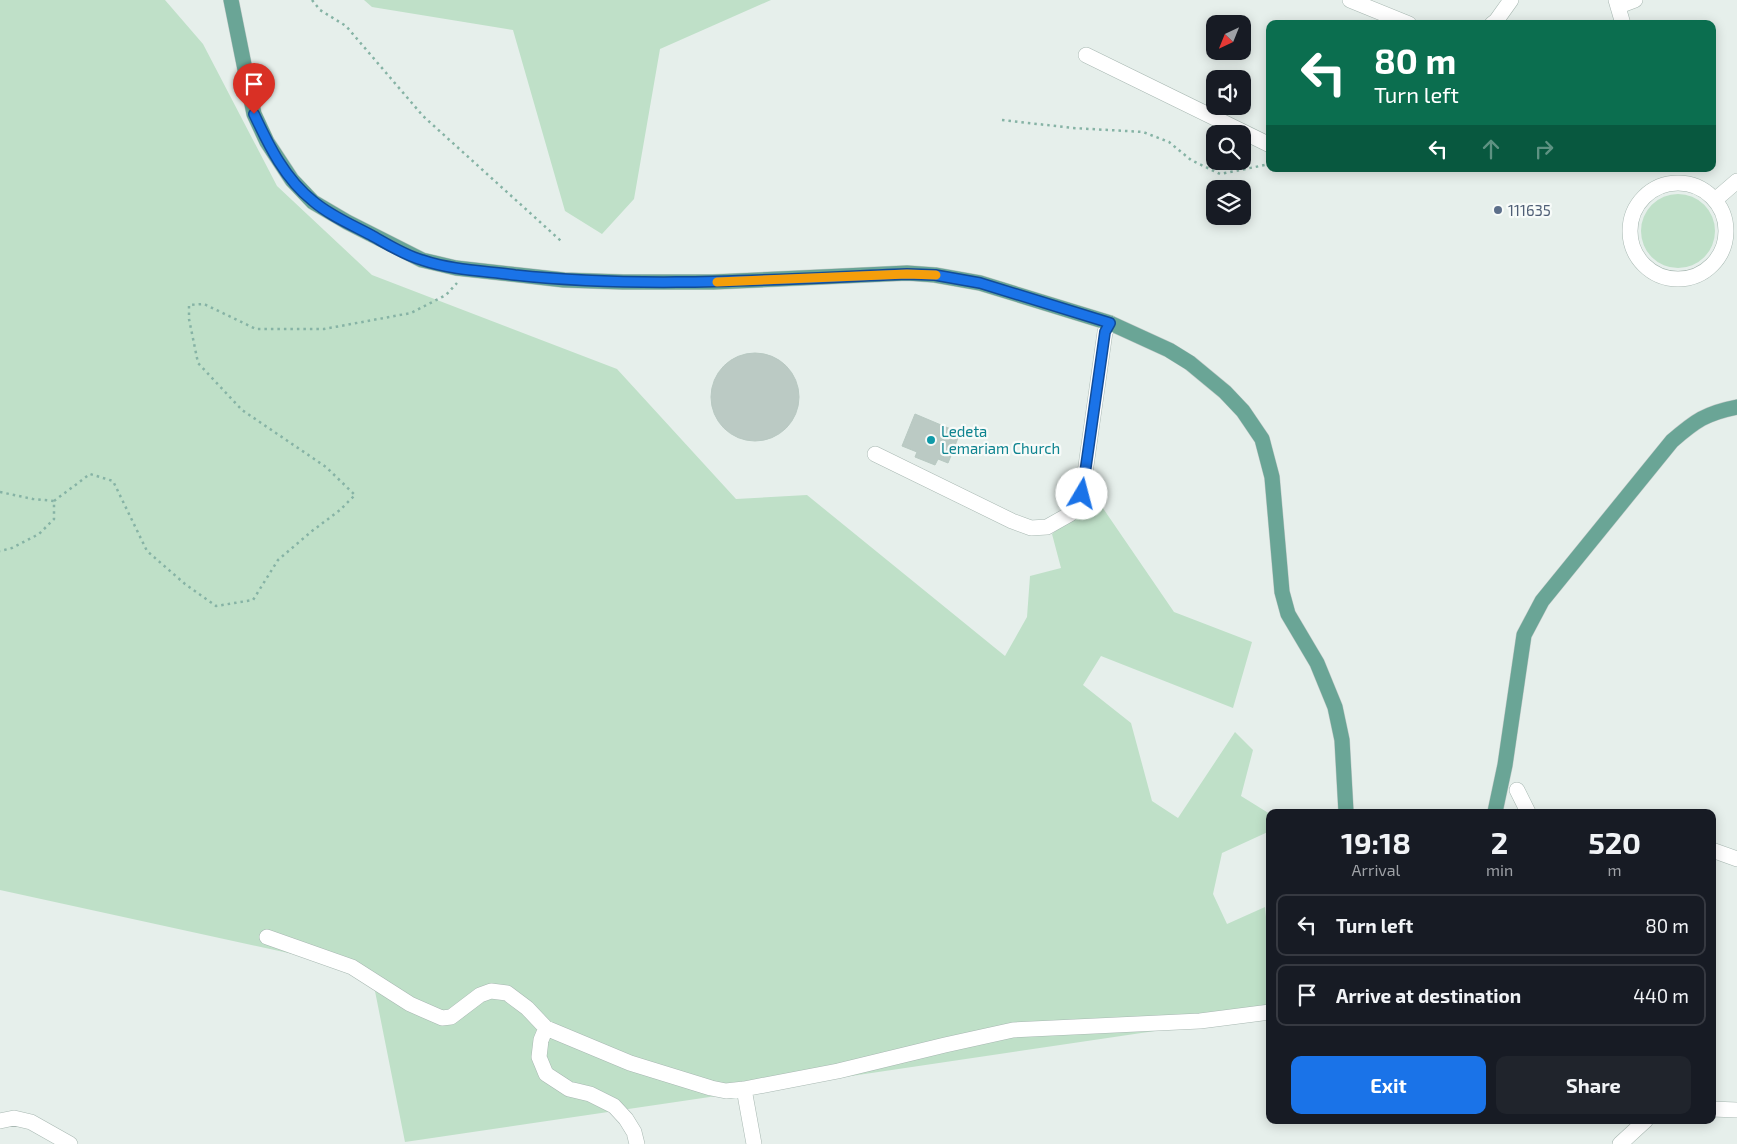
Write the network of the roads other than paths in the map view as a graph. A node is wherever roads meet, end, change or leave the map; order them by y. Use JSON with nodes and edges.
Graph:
{"nodes":[{"id":1,"x":231,"y":0,"type":"edge"},
{"id":2,"x":1350,"y":0,"type":"edge"},
{"id":3,"x":1510,"y":0,"type":"edge"},
{"id":4,"x":1635,"y":0,"type":"edge"},
{"id":5,"x":1617,"y":3,"type":"edge"},
{"id":6,"x":1398,"y":20,"type":"edge"},
{"id":7,"x":1497,"y":20,"type":"edge"},
{"id":8,"x":1622,"y":20,"type":"edge"},
{"id":9,"x":1086,"y":55,"type":"dead end"},
{"id":10,"x":1266,"y":143,"type":"edge"},
{"id":11,"x":1672,"y":175,"type":"edge"},
{"id":12,"x":1737,"y":181,"type":"edge"},
{"id":13,"x":1716,"y":200,"type":"junction"},
{"id":14,"x":1110,"y":323,"type":"junction"},
{"id":15,"x":1737,"y":407,"type":"edge"},
{"id":16,"x":875,"y":454,"type":"dead end"},
{"id":17,"x":1517,"y":790,"type":"dead end"},
{"id":18,"x":1346,"y":809,"type":"edge"},
{"id":19,"x":1496,"y":809,"type":"edge"},
{"id":20,"x":1526,"y":809,"type":"edge"},
{"id":21,"x":1716,"y":851,"type":"edge"},
{"id":22,"x":1737,"y":859,"type":"edge"},
{"id":23,"x":267,"y":937,"type":"dead end"},
{"id":24,"x":1266,"y":1013,"type":"edge"},
{"id":25,"x":546,"y":1028,"type":"junction"},
{"id":26,"x":744,"y":1089,"type":"junction"},
{"id":27,"x":1716,"y":1109,"type":"edge"},
{"id":28,"x":1737,"y":1110,"type":"edge"},
{"id":29,"x":0,"y":1121,"type":"edge"},
{"id":30,"x":1642,"y":1124,"type":"edge"},
{"id":31,"x":70,"y":1144,"type":"edge"},
{"id":32,"x":638,"y":1144,"type":"edge"},
{"id":33,"x":754,"y":1144,"type":"edge"},
{"id":34,"x":1620,"y":1144,"type":"edge"}],
"edges":[{"from":1,"to":14,"type":"main road"},
{"from":2,"to":6,"type":"street"},
{"from":3,"to":7,"type":"street"},
{"from":4,"to":5,"type":"street"},
{"from":5,"to":8,"type":"street"},
{"from":9,"to":10,"type":"street"},
{"from":11,"to":13,"type":"street"},
{"from":11,"to":13,"type":"street"},
{"from":12,"to":13,"type":"street"},
{"from":14,"to":16,"type":"street"},
{"from":14,"to":18,"type":"main road"},
{"from":15,"to":19,"type":"main road"},
{"from":17,"to":20,"type":"street"},
{"from":21,"to":22,"type":"street"},
{"from":23,"to":25,"type":"street"},
{"from":24,"to":26,"type":"street"},
{"from":25,"to":26,"type":"street"},
{"from":25,"to":32,"type":"street"},
{"from":26,"to":33,"type":"street"},
{"from":27,"to":28,"type":"street"},
{"from":29,"to":31,"type":"street"},
{"from":30,"to":34,"type":"street"}]}
